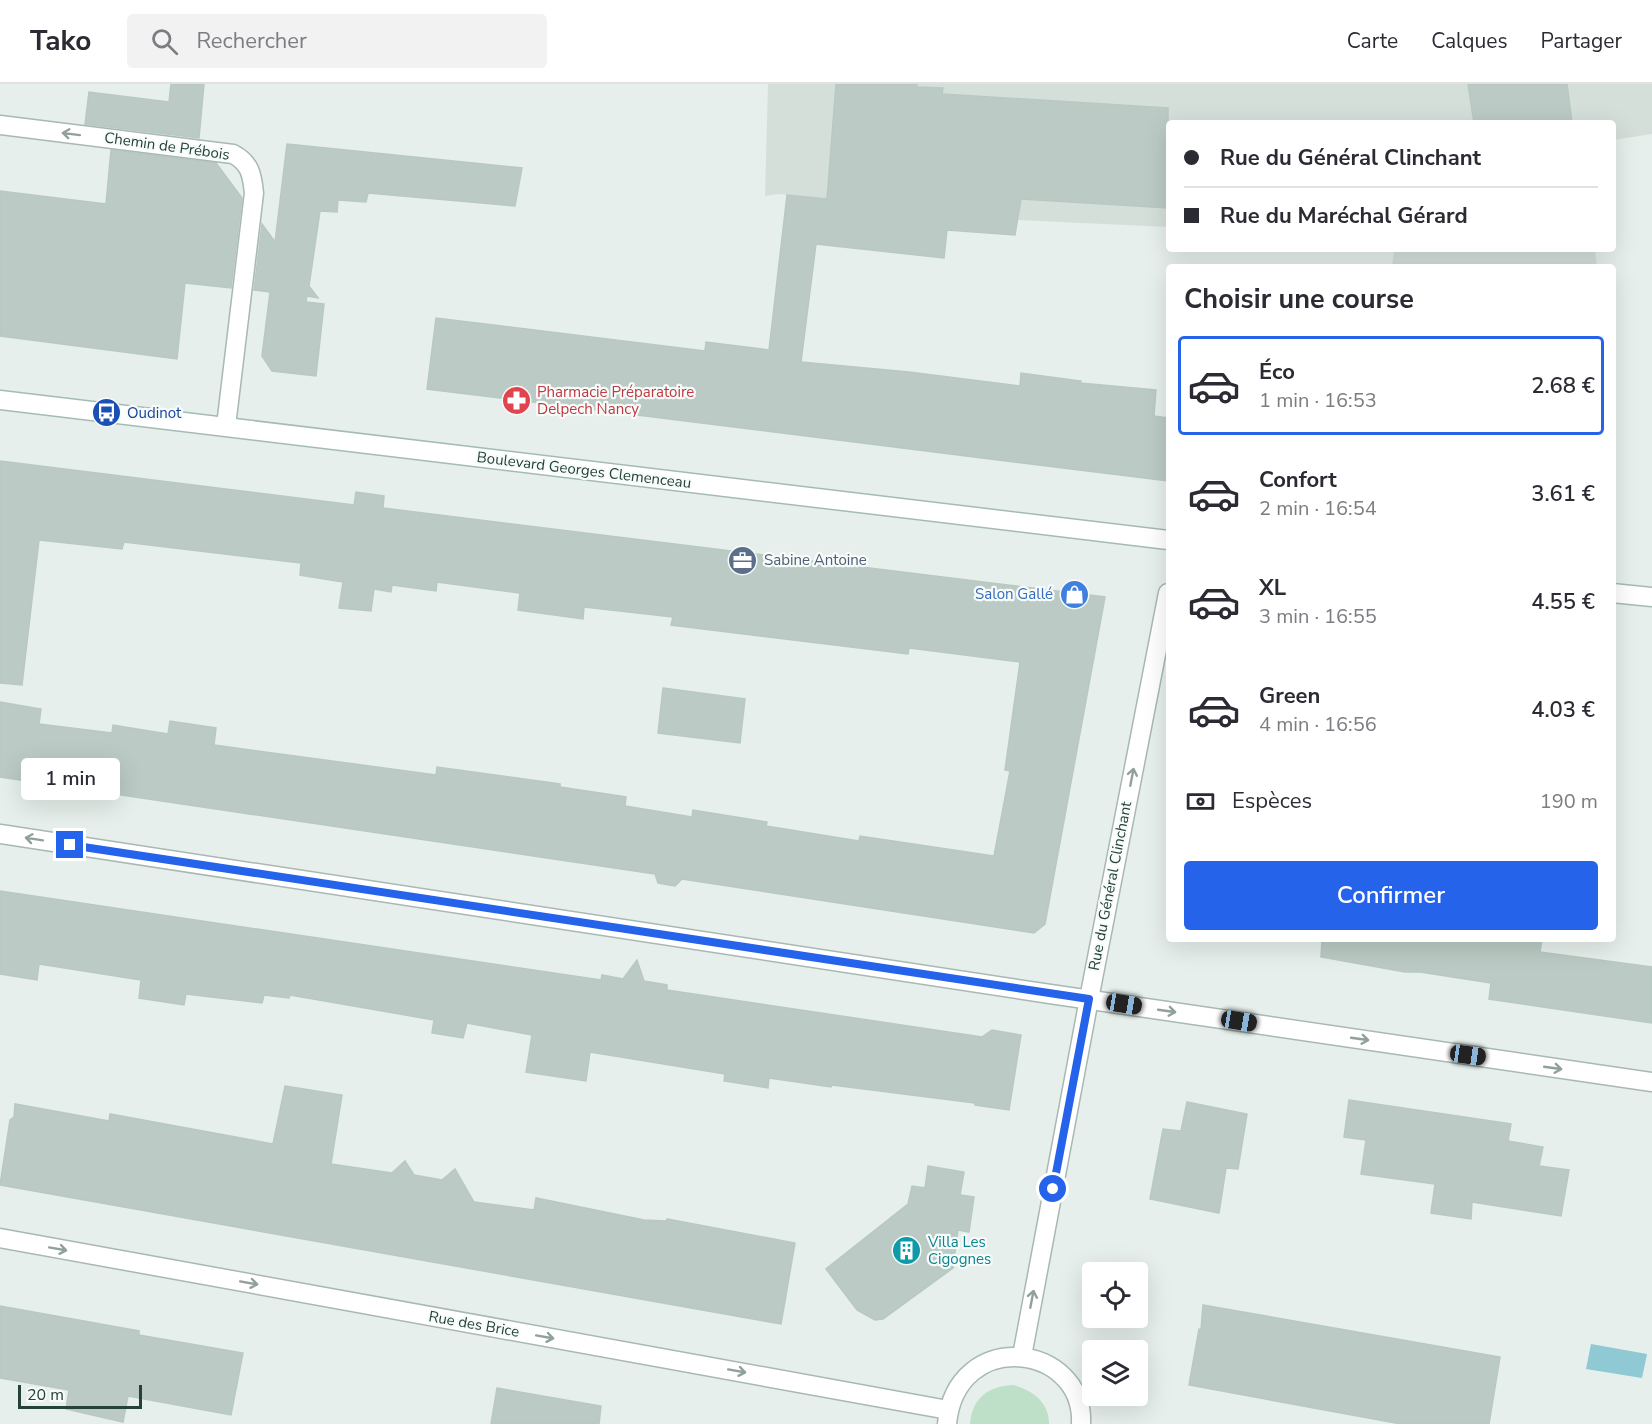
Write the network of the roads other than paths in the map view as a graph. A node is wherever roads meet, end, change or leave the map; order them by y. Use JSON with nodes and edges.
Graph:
{"nodes":[{"id":1,"x":0,"y":125,"type":"edge"},
{"id":2,"x":0,"y":400,"type":"edge"},
{"id":3,"x":226,"y":426,"type":"junction"},
{"id":4,"x":1166,"y":540,"type":"edge"},
{"id":5,"x":1616,"y":593,"type":"edge"},
{"id":6,"x":1652,"y":597,"type":"edge"},
{"id":7,"x":1166,"y":603,"type":"edge"},
{"id":8,"x":0,"y":834,"type":"edge"},
{"id":9,"x":1089,"y":999,"type":"junction"},
{"id":10,"x":1652,"y":1082,"type":"edge"},
{"id":11,"x":0,"y":1238,"type":"edge"},
{"id":12,"x":1022,"y":1356,"type":"junction"},
{"id":13,"x":947,"y":1417,"type":"edge"},
{"id":14,"x":1081,"y":1424,"type":"edge"}],
"edges":[{"from":3,"to":1,"type":"street","name":"Chemin de Prébois","one_way":true},
{"from":2,"to":3,"type":"street","name":"Boulevard Georges Clemenceau"},
{"from":3,"to":4,"type":"street","name":"Boulevard Georges Clemenceau"},
{"from":5,"to":6,"type":"street"},
{"from":9,"to":7,"type":"street","name":"Rue du Général Clinchant","one_way":true},
{"from":9,"to":8,"type":"street","one_way":true},
{"from":9,"to":10,"type":"street","one_way":true},
{"from":12,"to":9,"type":"street","name":"Rue du Général Clinchant","one_way":true},
{"from":11,"to":13,"type":"street","name":"Rue des Brice","one_way":true},
{"from":12,"to":13,"type":"street"},
{"from":12,"to":14,"type":"street"}]}
